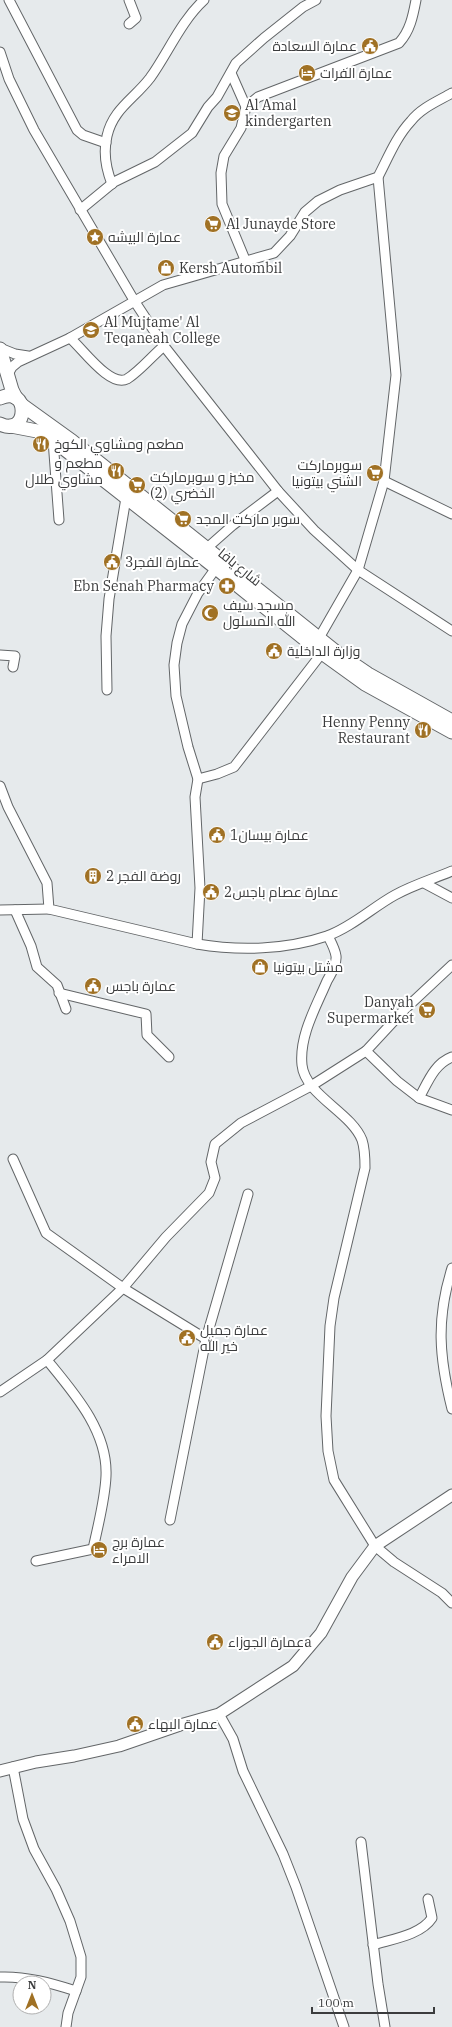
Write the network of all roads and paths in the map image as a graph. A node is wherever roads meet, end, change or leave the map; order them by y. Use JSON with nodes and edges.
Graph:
{"nodes":[{"id":1,"x":9,"y":0,"type":"edge"},
{"id":2,"x":130,"y":0,"type":"edge"},
{"id":3,"x":204,"y":0,"type":"edge"},
{"id":4,"x":316,"y":0,"type":"edge"},
{"id":5,"x":416,"y":0,"type":"edge"},
{"id":6,"x":129,"y":24,"type":"dead end"},
{"id":7,"x":0,"y":52,"type":"edge"},
{"id":8,"x":230,"y":73,"type":"junction"},
{"id":9,"x":452,"y":93,"type":"edge"},
{"id":10,"x":246,"y":107,"type":"junction"},
{"id":11,"x":106,"y":143,"type":"junction"},
{"id":12,"x":378,"y":177,"type":"junction"},
{"id":13,"x":112,"y":184,"type":"junction"},
{"id":14,"x":80,"y":210,"type":"junction"},
{"id":15,"x":246,"y":262,"type":"junction"},
{"id":16,"x":134,"y":302,"type":"junction"},
{"id":17,"x":70,"y":338,"type":"junction"},
{"id":18,"x":164,"y":346,"type":"junction"},
{"id":19,"x":0,"y":348,"type":"edge"},
{"id":20,"x":28,"y":356,"type":"junction"},
{"id":21,"x":7,"y":376,"type":"junction"},
{"id":22,"x":0,"y":398,"type":"edge"},
{"id":23,"x":19,"y":402,"type":"junction"},
{"id":24,"x":4,"y":425,"type":"edge"},
{"id":25,"x":53,"y":440,"type":"junction"},
{"id":26,"x":384,"y":481,"type":"junction"},
{"id":27,"x":278,"y":491,"type":"junction"},
{"id":28,"x":126,"y":498,"type":"junction"},
{"id":29,"x":452,"y":514,"type":"edge"},
{"id":30,"x":59,"y":520,"type":"dead end"},
{"id":31,"x":208,"y":548,"type":"junction"},
{"id":32,"x":216,"y":568,"type":"junction"},
{"id":33,"x":358,"y":570,"type":"junction"},
{"id":34,"x":452,"y":631,"type":"edge"},
{"id":35,"x":319,"y":638,"type":"junction"},
{"id":36,"x":322,"y":653,"type":"junction"},
{"id":37,"x":0,"y":655,"type":"edge"},
{"id":38,"x":13,"y":667,"type":"dead end"},
{"id":39,"x":107,"y":690,"type":"dead end"},
{"id":40,"x":452,"y":721,"type":"edge"},
{"id":41,"x":452,"y":732,"type":"edge"},
{"id":42,"x":198,"y":779,"type":"junction"},
{"id":43,"x":0,"y":786,"type":"edge"},
{"id":44,"x":452,"y":871,"type":"edge"},
{"id":45,"x":424,"y":883,"type":"junction"},
{"id":46,"x":452,"y":898,"type":"edge"},
{"id":47,"x":49,"y":909,"type":"junction"},
{"id":48,"x":0,"y":910,"type":"edge"},
{"id":49,"x":15,"y":910,"type":"junction"},
{"id":50,"x":328,"y":936,"type":"junction"},
{"id":51,"x":197,"y":944,"type":"junction"},
{"id":52,"x":452,"y":965,"type":"edge"},
{"id":53,"x":59,"y":993,"type":"junction"},
{"id":54,"x":66,"y":1009,"type":"dead end"},
{"id":55,"x":366,"y":1051,"type":"junction"},
{"id":56,"x":169,"y":1057,"type":"dead end"},
{"id":57,"x":452,"y":1057,"type":"edge"},
{"id":58,"x":311,"y":1086,"type":"junction"},
{"id":59,"x":419,"y":1098,"type":"junction"},
{"id":60,"x":452,"y":1110,"type":"edge"},
{"id":61,"x":13,"y":1159,"type":"dead end"},
{"id":62,"x":248,"y":1194,"type":"dead end"},
{"id":63,"x":452,"y":1268,"type":"edge"},
{"id":64,"x":123,"y":1288,"type":"junction"},
{"id":65,"x":206,"y":1339,"type":"junction"},
{"id":66,"x":48,"y":1360,"type":"junction"},
{"id":67,"x":449,"y":1380,"type":"edge"},
{"id":68,"x":0,"y":1392,"type":"edge"},
{"id":69,"x":452,"y":1409,"type":"edge"},
{"id":70,"x":452,"y":1495,"type":"edge"},
{"id":71,"x":170,"y":1520,"type":"dead end"},
{"id":72,"x":375,"y":1546,"type":"junction"},
{"id":73,"x":36,"y":1561,"type":"dead end"},
{"id":74,"x":452,"y":1603,"type":"edge"},
{"id":75,"x":219,"y":1714,"type":"junction"},
{"id":76,"x":13,"y":1767,"type":"junction"},
{"id":77,"x":0,"y":1771,"type":"edge"},
{"id":78,"x":361,"y":1842,"type":"dead end"},
{"id":79,"x":428,"y":1899,"type":"dead end"},
{"id":80,"x":374,"y":1945,"type":"junction"},
{"id":81,"x":0,"y":1977,"type":"edge"},
{"id":82,"x":76,"y":1991,"type":"junction"},
{"id":83,"x":66,"y":2027,"type":"edge"},
{"id":84,"x":344,"y":2027,"type":"edge"},
{"id":85,"x":385,"y":2027,"type":"edge"}],
"edges":[{"from":1,"to":11,"type":"street"},
{"from":2,"to":6,"type":"street"},
{"from":3,"to":11,"type":"street"},
{"from":4,"to":8,"type":"street"},
{"from":5,"to":10,"type":"street"},
{"from":7,"to":14,"type":"street"},
{"from":8,"to":10,"type":"street"},
{"from":8,"to":13,"type":"street"},
{"from":9,"to":12,"type":"street"},
{"from":10,"to":15,"type":"street"},
{"from":11,"to":13,"type":"street"},
{"from":12,"to":15,"type":"street"},
{"from":12,"to":26,"type":"street"},
{"from":13,"to":14,"type":"street"},
{"from":14,"to":16,"type":"street"},
{"from":15,"to":16,"type":"street"},
{"from":16,"to":17,"type":"street"},
{"from":16,"to":18,"type":"street"},
{"from":17,"to":18,"type":"street"},
{"from":17,"to":20,"type":"street"},
{"from":18,"to":27,"type":"street"},
{"from":19,"to":20,"type":"street"},
{"from":19,"to":21,"type":"main road"},
{"from":20,"to":21,"type":"street"},
{"from":21,"to":23,"type":"main road"},
{"from":22,"to":23,"type":"main road"},
{"from":23,"to":24,"type":"main road"},
{"from":23,"to":31,"type":"main road","name":"شارع يافا"},
{"from":24,"to":25,"type":"main road","name":"شارع يافا"},
{"from":25,"to":28,"type":"main road","name":"شارع يافا"},
{"from":25,"to":30,"type":"street"},
{"from":26,"to":29,"type":"street"},
{"from":26,"to":33,"type":"street"},
{"from":27,"to":31,"type":"street"},
{"from":27,"to":33,"type":"street"},
{"from":28,"to":32,"type":"main road","name":"شارع يافا"},
{"from":28,"to":39,"type":"street"},
{"from":31,"to":35,"type":"main road","name":"شارع يافا"},
{"from":32,"to":36,"type":"main road","name":"شارع يافا"},
{"from":32,"to":42,"type":"street"},
{"from":33,"to":34,"type":"street"},
{"from":33,"to":35,"type":"street"},
{"from":35,"to":40,"type":"main road","name":"شارع يافا"},
{"from":36,"to":41,"type":"main road","name":"شارع يافا"},
{"from":36,"to":42,"type":"street"},
{"from":37,"to":38,"type":"street"},
{"from":42,"to":51,"type":"street"},
{"from":43,"to":47,"type":"street"},
{"from":44,"to":45,"type":"street"},
{"from":45,"to":46,"type":"street"},
{"from":45,"to":50,"type":"street"},
{"from":47,"to":49,"type":"street"},
{"from":47,"to":51,"type":"street"},
{"from":48,"to":49,"type":"street"},
{"from":49,"to":53,"type":"street"},
{"from":50,"to":51,"type":"street"},
{"from":50,"to":58,"type":"street"},
{"from":52,"to":55,"type":"street"},
{"from":53,"to":54,"type":"street"},
{"from":53,"to":56,"type":"street"},
{"from":55,"to":58,"type":"street"},
{"from":55,"to":59,"type":"street"},
{"from":57,"to":59,"type":"street"},
{"from":58,"to":64,"type":"street"},
{"from":58,"to":72,"type":"street"},
{"from":59,"to":60,"type":"street"},
{"from":61,"to":64,"type":"street"},
{"from":62,"to":65,"type":"street"},
{"from":63,"to":67,"type":"street"},
{"from":64,"to":65,"type":"street"},
{"from":64,"to":66,"type":"street"},
{"from":65,"to":71,"type":"street"},
{"from":66,"to":68,"type":"street"},
{"from":66,"to":73,"type":"street"},
{"from":67,"to":69,"type":"street"},
{"from":70,"to":72,"type":"street"},
{"from":72,"to":74,"type":"street"},
{"from":72,"to":75,"type":"street"},
{"from":75,"to":76,"type":"street"},
{"from":75,"to":84,"type":"street"},
{"from":76,"to":77,"type":"street"},
{"from":76,"to":82,"type":"street"},
{"from":78,"to":80,"type":"street"},
{"from":79,"to":80,"type":"street"},
{"from":80,"to":85,"type":"street"},
{"from":81,"to":82,"type":"street"},
{"from":82,"to":83,"type":"street"}]}
